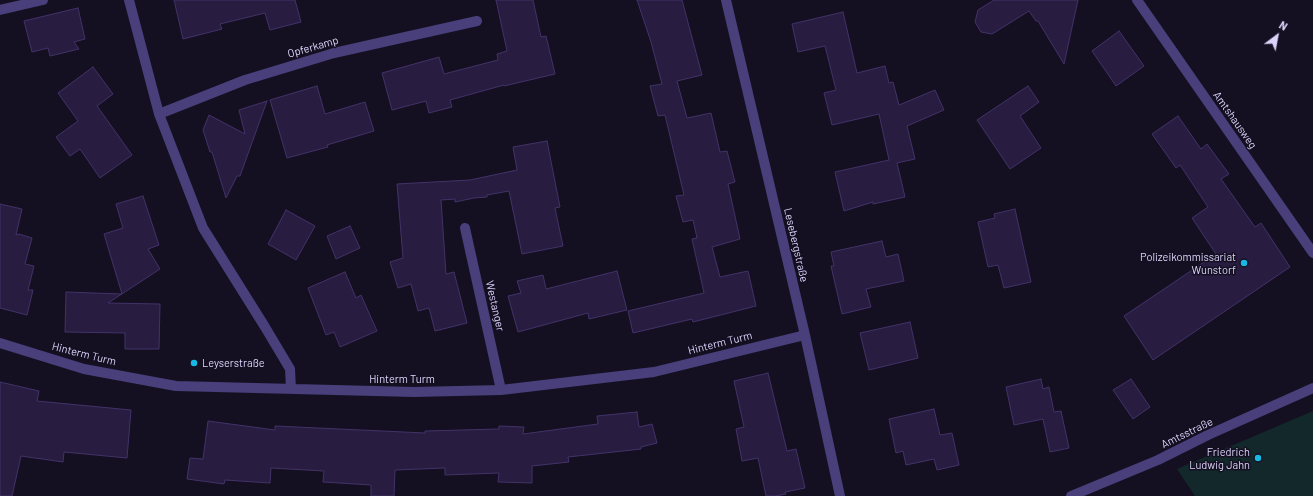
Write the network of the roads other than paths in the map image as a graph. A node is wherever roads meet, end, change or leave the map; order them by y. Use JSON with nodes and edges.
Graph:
{"nodes":[{"id":1,"x":43,"y":0,"type":"edge"},
{"id":2,"x":129,"y":0,"type":"edge"},
{"id":3,"x":726,"y":0,"type":"edge"},
{"id":4,"x":1137,"y":0,"type":"edge"},
{"id":5,"x":0,"y":10,"type":"edge"},
{"id":6,"x":477,"y":21,"type":"dead end"},
{"id":7,"x":160,"y":114,"type":"junction"},
{"id":8,"x":465,"y":228,"type":"dead end"},
{"id":9,"x":1313,"y":253,"type":"edge"},
{"id":10,"x":805,"y":335,"type":"junction"},
{"id":11,"x":0,"y":343,"type":"edge"},
{"id":12,"x":1313,"y":388,"type":"edge"},
{"id":13,"x":291,"y":389,"type":"junction"},
{"id":14,"x":501,"y":390,"type":"junction"},
{"id":15,"x":840,"y":496,"type":"edge"},
{"id":16,"x":1071,"y":496,"type":"edge"}],
"edges":[{"from":1,"to":5,"type":"street"},
{"from":2,"to":7,"type":"street"},
{"from":3,"to":10,"type":"street","name":"Lesebergstraße"},
{"from":4,"to":9,"type":"street","name":"Amtshausweg"},
{"from":6,"to":7,"type":"street","name":"Opferkamp"},
{"from":7,"to":13,"type":"street"},
{"from":8,"to":14,"type":"street","name":"Westanger"},
{"from":10,"to":14,"type":"street","name":"Hinterm Turm"},
{"from":10,"to":15,"type":"street","name":"Lesebergstraße"},
{"from":11,"to":13,"type":"street","name":"Hinterm Turm"},
{"from":12,"to":16,"type":"street","name":"Amtsstraße"},
{"from":13,"to":14,"type":"street","name":"Hinterm Turm"}]}
